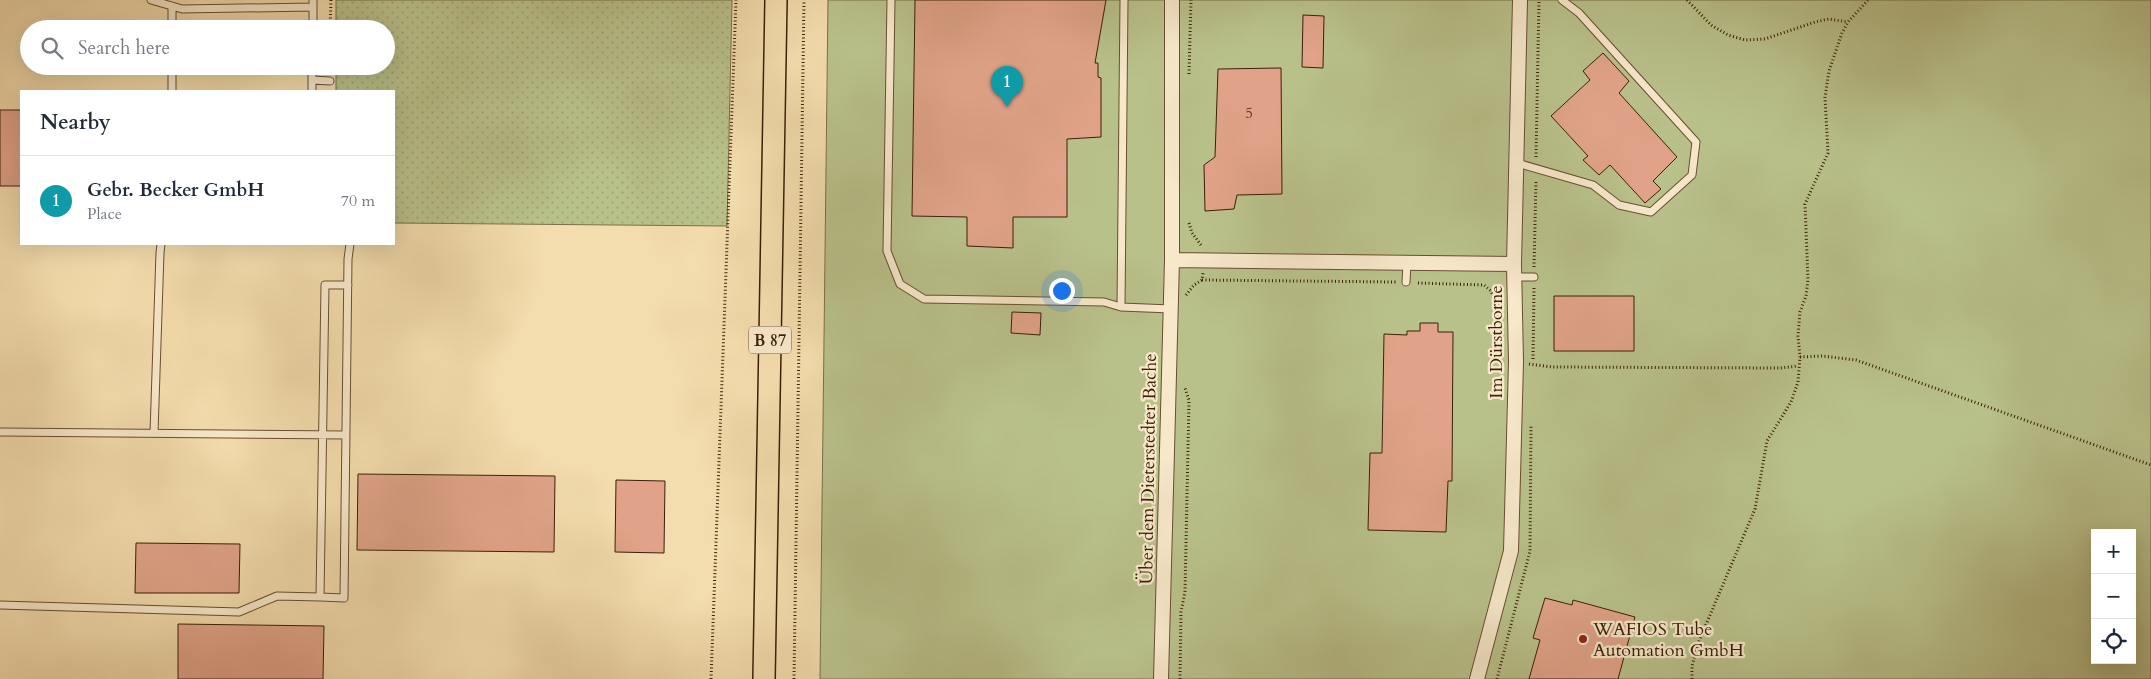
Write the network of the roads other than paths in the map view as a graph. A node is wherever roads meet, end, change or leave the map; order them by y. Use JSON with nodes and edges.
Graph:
{"nodes":[{"id":1,"x":151,"y":0,"type":"edge"},
{"id":2,"x":776,"y":0,"type":"edge"},
{"id":3,"x":891,"y":0,"type":"edge"},
{"id":4,"x":1124,"y":0,"type":"edge"},
{"id":5,"x":1172,"y":0,"type":"edge"},
{"id":6,"x":1520,"y":0,"type":"edge"},
{"id":7,"x":1562,"y":0,"type":"edge"},
{"id":8,"x":313,"y":4,"type":"edge"},
{"id":9,"x":172,"y":6,"type":"junction"},
{"id":10,"x":172,"y":20,"type":"edge"},
{"id":11,"x":313,"y":20,"type":"edge"},
{"id":12,"x":172,"y":75,"type":"edge"},
{"id":13,"x":312,"y":75,"type":"edge"},
{"id":14,"x":312,"y":80,"type":"junction"},
{"id":15,"x":330,"y":81,"type":"dead end"},
{"id":16,"x":172,"y":90,"type":"edge"},
{"id":17,"x":312,"y":90,"type":"edge"},
{"id":18,"x":1517,"y":163,"type":"junction"},
{"id":19,"x":161,"y":245,"type":"edge"},
{"id":20,"x":350,"y":245,"type":"edge"},
{"id":21,"x":1172,"y":260,"type":"junction"},
{"id":22,"x":1407,"y":263,"type":"junction"},
{"id":23,"x":1514,"y":271,"type":"junction"},
{"id":24,"x":1534,"y":278,"type":"dead end"},
{"id":25,"x":1406,"y":282,"type":"road end"},
{"id":26,"x":348,"y":285,"type":"junction"},
{"id":27,"x":1121,"y":307,"type":"junction"},
{"id":28,"x":1171,"y":309,"type":"junction"},
{"id":29,"x":0,"y":432,"type":"edge"},
{"id":30,"x":154,"y":434,"type":"junction"},
{"id":31,"x":346,"y":435,"type":"junction"},
{"id":32,"x":323,"y":436,"type":"junction"},
{"id":33,"x":320,"y":598,"type":"junction"},
{"id":34,"x":0,"y":606,"type":"edge"},
{"id":35,"x":764,"y":679,"type":"edge"},
{"id":36,"x":1161,"y":679,"type":"edge"},
{"id":37,"x":1477,"y":679,"type":"edge"}],
"edges":[{"from":1,"to":9,"type":"lane"},
{"from":2,"to":35,"type":"main road","number":"B 87"},
{"from":3,"to":27,"type":"lane"},
{"from":4,"to":27,"type":"lane"},
{"from":5,"to":21,"type":"street","name":"Über dem Dieterstedter Bache"},
{"from":6,"to":18,"type":"street","name":"Im Dürstborne"},
{"from":7,"to":18,"type":"lane"},
{"from":8,"to":9,"type":"lane"},
{"from":8,"to":11,"type":"lane"},
{"from":9,"to":10,"type":"lane"},
{"from":12,"to":16,"type":"lane"},
{"from":13,"to":14,"type":"lane"},
{"from":14,"to":15,"type":"lane"},
{"from":14,"to":17,"type":"lane"},
{"from":18,"to":23,"type":"street","name":"Im Dürstborne"},
{"from":19,"to":30,"type":"lane"},
{"from":20,"to":26,"type":"lane"},
{"from":21,"to":22,"type":"street"},
{"from":21,"to":28,"type":"street","name":"Über dem Dieterstedter Bache"},
{"from":22,"to":23,"type":"street"},
{"from":22,"to":25,"type":"lane"},
{"from":23,"to":24,"type":"lane"},
{"from":23,"to":37,"type":"street","name":"Im Dürstborne"},
{"from":26,"to":31,"type":"lane"},
{"from":26,"to":32,"type":"lane"},
{"from":27,"to":28,"type":"lane"},
{"from":28,"to":36,"type":"street","name":"Über dem Dieterstedter Bache"},
{"from":29,"to":30,"type":"lane"},
{"from":30,"to":32,"type":"lane"},
{"from":31,"to":32,"type":"lane"},
{"from":31,"to":33,"type":"lane"},
{"from":32,"to":33,"type":"lane"},
{"from":33,"to":34,"type":"lane"}]}
